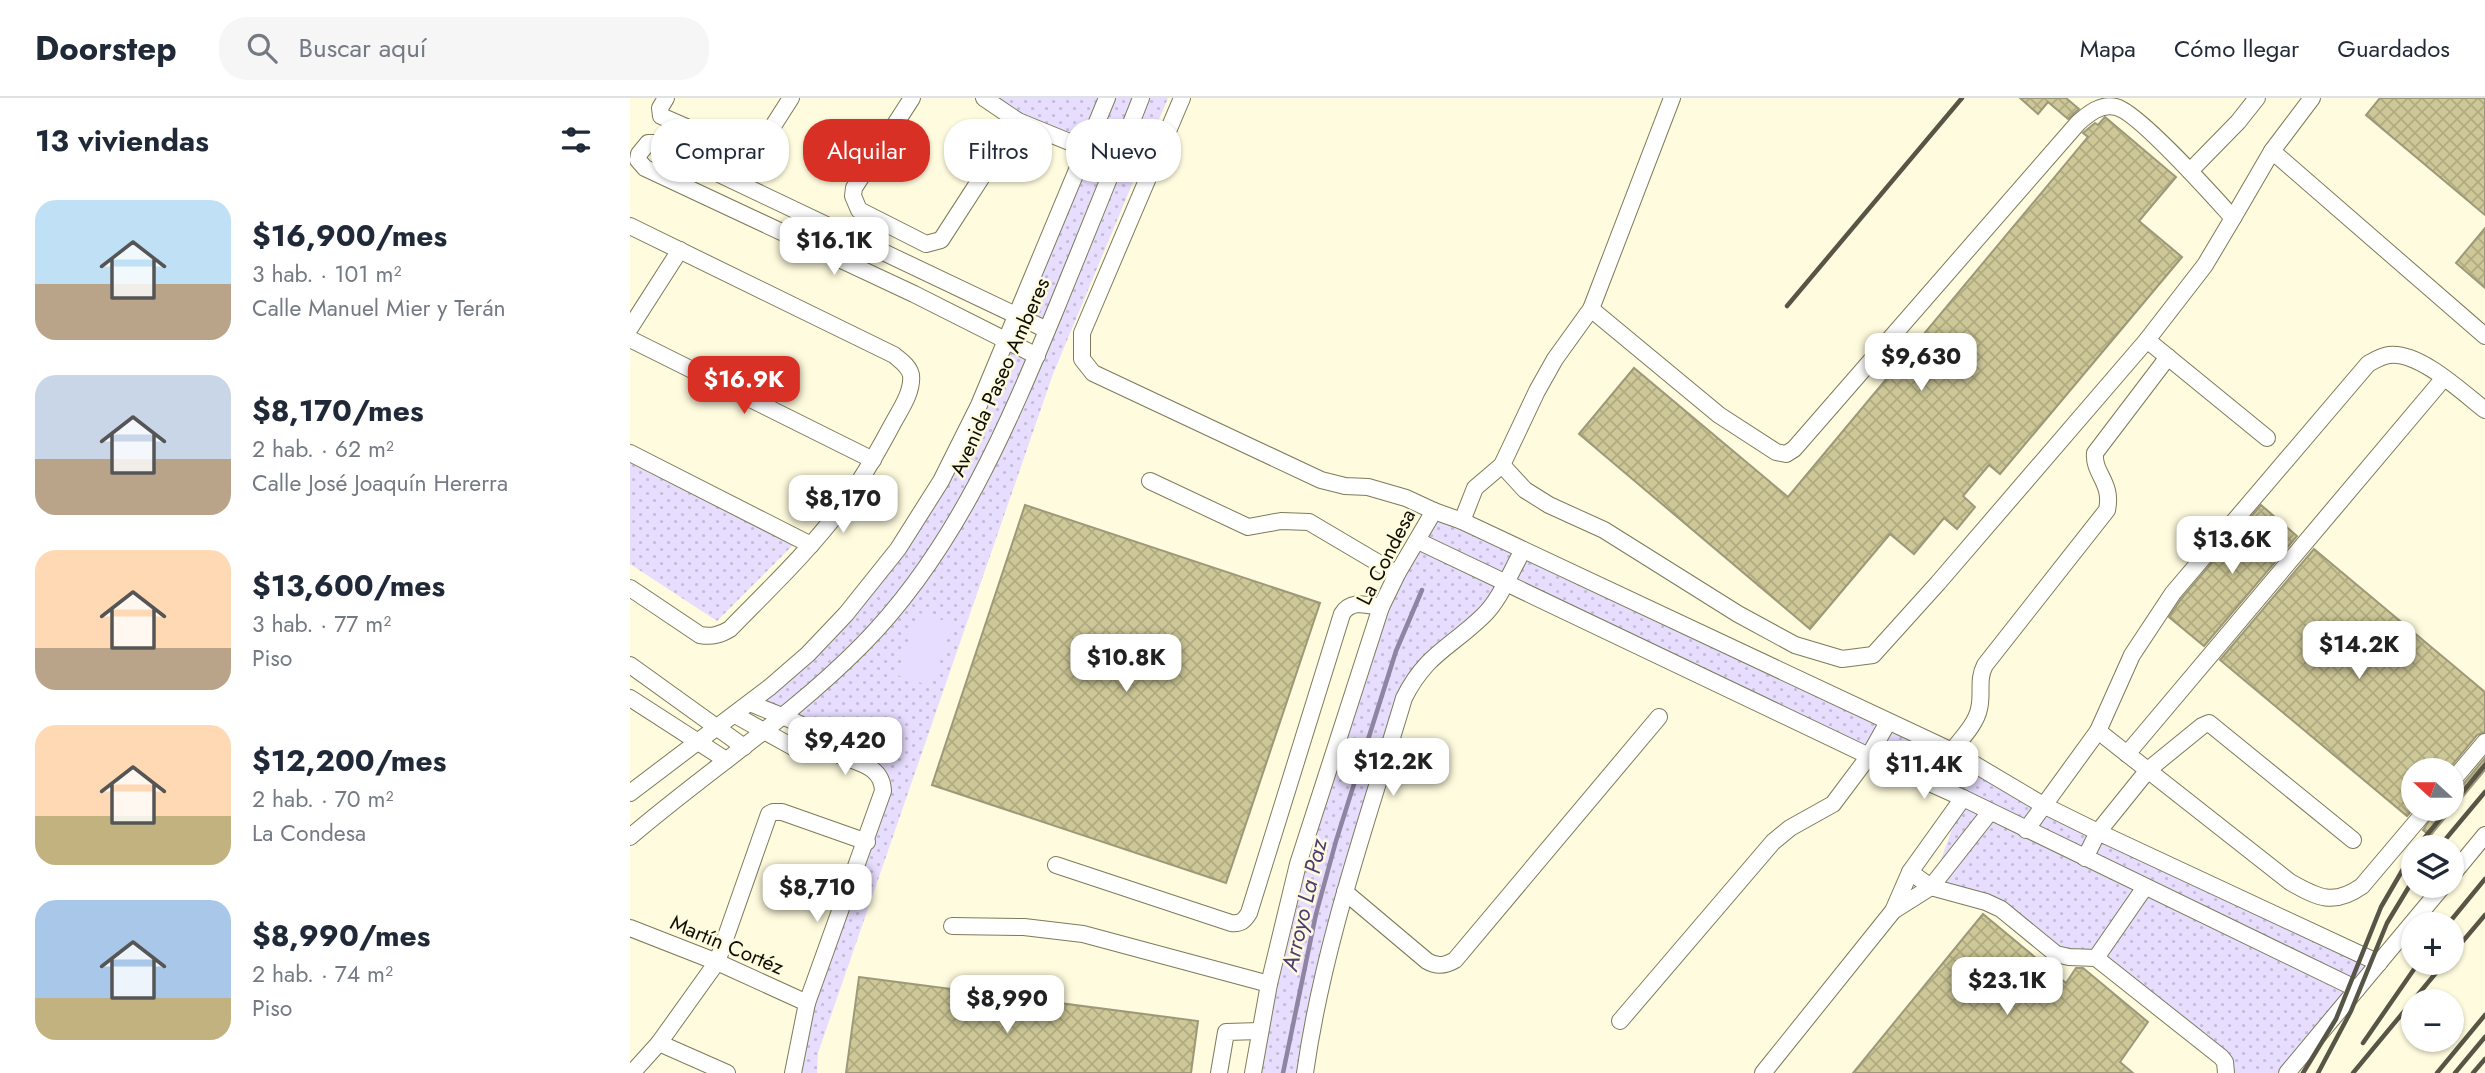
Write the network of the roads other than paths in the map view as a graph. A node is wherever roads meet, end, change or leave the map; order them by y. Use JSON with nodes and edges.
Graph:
{"nodes":[{"id":1,"x":791,"y":98,"type":"edge"},
{"id":2,"x":912,"y":98,"type":"edge"},
{"id":3,"x":984,"y":98,"type":"edge"},
{"id":4,"x":1107,"y":98,"type":"edge"},
{"id":5,"x":1140,"y":98,"type":"edge"},
{"id":6,"x":1182,"y":98,"type":"edge"},
{"id":7,"x":1672,"y":98,"type":"edge"},
{"id":8,"x":2257,"y":98,"type":"edge"},
{"id":9,"x":2312,"y":98,"type":"edge"},
{"id":10,"x":663,"y":103,"type":"edge"},
{"id":11,"x":1015,"y":119,"type":"edge"},
{"id":12,"x":1098,"y":119,"type":"edge"},
{"id":13,"x":1132,"y":119,"type":"edge"},
{"id":14,"x":2272,"y":151,"type":"junction"},
{"id":15,"x":2190,"y":171,"type":"junction"},
{"id":16,"x":979,"y":182,"type":"edge"},
{"id":17,"x":1072,"y":182,"type":"edge"},
{"id":18,"x":1107,"y":182,"type":"edge"},
{"id":19,"x":2233,"y":218,"type":"junction"},
{"id":20,"x":630,"y":226,"type":"edge"},
{"id":21,"x":680,"y":250,"type":"junction"},
{"id":22,"x":1591,"y":309,"type":"junction"},
{"id":23,"x":1016,"y":316,"type":"junction"},
{"id":24,"x":630,"y":328,"type":"edge"},
{"id":25,"x":1047,"y":330,"type":"junction"},
{"id":26,"x":2485,"y":336,"type":"edge"},
{"id":27,"x":630,"y":339,"type":"edge"},
{"id":28,"x":2147,"y":340,"type":"junction"},
{"id":29,"x":1006,"y":341,"type":"junction"},
{"id":30,"x":1037,"y":356,"type":"junction"},
{"id":31,"x":2168,"y":357,"type":"junction"},
{"id":32,"x":2444,"y":378,"type":"junction"},
{"id":33,"x":2485,"y":410,"type":"edge"},
{"id":34,"x":2267,"y":438,"type":"dead end"},
{"id":35,"x":630,"y":453,"type":"edge"},
{"id":36,"x":873,"y":460,"type":"junction"},
{"id":37,"x":1502,"y":466,"type":"junction"},
{"id":38,"x":1150,"y":481,"type":"dead end"},
{"id":39,"x":1434,"y":511,"type":"junction"},
{"id":40,"x":1462,"y":521,"type":"junction"},
{"id":41,"x":1418,"y":541,"type":"junction"},
{"id":42,"x":811,"y":545,"type":"junction"},
{"id":43,"x":1522,"y":551,"type":"junction"},
{"id":44,"x":1397,"y":573,"type":"junction"},
{"id":45,"x":1505,"y":582,"type":"junction"},
{"id":46,"x":630,"y":588,"type":"edge"},
{"id":47,"x":1381,"y":607,"type":"junction"},
{"id":48,"x":630,"y":665,"type":"edge"},
{"id":49,"x":630,"y":698,"type":"edge"},
{"id":50,"x":750,"y":703,"type":"junction"},
{"id":51,"x":735,"y":715,"type":"junction"},
{"id":52,"x":782,"y":717,"type":"junction"},
{"id":53,"x":1659,"y":717,"type":"dead end"},
{"id":54,"x":1888,"y":722,"type":"junction"},
{"id":55,"x":717,"y":728,"type":"junction"},
{"id":56,"x":765,"y":731,"type":"junction"},
{"id":57,"x":2098,"y":731,"type":"junction"},
{"id":58,"x":2485,"y":742,"type":"edge"},
{"id":59,"x":698,"y":743,"type":"junction"},
{"id":60,"x":744,"y":747,"type":"junction"},
{"id":61,"x":832,"y":751,"type":"junction"},
{"id":62,"x":1952,"y":751,"type":"junction"},
{"id":63,"x":2127,"y":754,"type":"junction"},
{"id":64,"x":1869,"y":756,"type":"junction"},
{"id":65,"x":726,"y":760,"type":"junction"},
{"id":66,"x":2464,"y":767,"type":"edge"},
{"id":67,"x":2148,"y":770,"type":"junction"},
{"id":68,"x":630,"y":793,"type":"edge"},
{"id":69,"x":1963,"y":798,"type":"junction"},
{"id":70,"x":2043,"y":805,"type":"junction"},
{"id":71,"x":1990,"y":812,"type":"junction"},
{"id":72,"x":2417,"y":821,"type":"edge"},
{"id":73,"x":2026,"y":830,"type":"junction"},
{"id":74,"x":2098,"y":832,"type":"junction"},
{"id":75,"x":2485,"y":835,"type":"edge"},
{"id":76,"x":630,"y":837,"type":"edge"},
{"id":77,"x":2353,"y":840,"type":"dead end"},
{"id":78,"x":867,"y":842,"type":"junction"},
{"id":79,"x":2085,"y":858,"type":"junction"},
{"id":80,"x":2464,"y":860,"type":"edge"},
{"id":81,"x":1056,"y":865,"type":"dead end"},
{"id":82,"x":1910,"y":872,"type":"junction"},
{"id":83,"x":1931,"y":887,"type":"junction"},
{"id":84,"x":2145,"y":887,"type":"junction"},
{"id":85,"x":1345,"y":892,"type":"junction"},
{"id":86,"x":2433,"y":898,"type":"edge"},
{"id":87,"x":1893,"y":911,"type":"junction"},
{"id":88,"x":952,"y":926,"type":"dead end"},
{"id":89,"x":630,"y":928,"type":"edge"},
{"id":90,"x":2096,"y":958,"type":"junction"},
{"id":91,"x":717,"y":962,"type":"junction"},
{"id":92,"x":2379,"y":963,"type":"junction"},
{"id":93,"x":1269,"y":984,"type":"junction"},
{"id":94,"x":2357,"y":989,"type":"junction"},
{"id":95,"x":807,"y":1003,"type":"junction"},
{"id":96,"x":1620,"y":1021,"type":"dead end"},
{"id":97,"x":1260,"y":1031,"type":"junction"},
{"id":98,"x":659,"y":1043,"type":"junction"},
{"id":99,"x":632,"y":1073,"type":"edge"},
{"id":100,"x":727,"y":1073,"type":"edge"},
{"id":101,"x":793,"y":1073,"type":"edge"},
{"id":102,"x":1219,"y":1073,"type":"edge"},
{"id":103,"x":1253,"y":1073,"type":"edge"},
{"id":104,"x":1305,"y":1073,"type":"edge"},
{"id":105,"x":1763,"y":1073,"type":"edge"},
{"id":106,"x":2226,"y":1073,"type":"edge"},
{"id":107,"x":2287,"y":1073,"type":"edge"}],
"edges":[{"from":1,"to":10,"type":"street"},
{"from":2,"to":16,"type":"street"},
{"from":3,"to":11,"type":"street"},
{"from":4,"to":12,"type":"street","name":"Avenida Paseo Amberes"},
{"from":5,"to":13,"type":"street","name":"Avenida Paseo Amberes"},
{"from":6,"to":39,"type":"street"},
{"from":7,"to":22,"type":"street"},
{"from":8,"to":15,"type":"street"},
{"from":9,"to":14,"type":"street"},
{"from":14,"to":19,"type":"street"},
{"from":14,"to":26,"type":"street"},
{"from":15,"to":19,"type":"street"},
{"from":15,"to":22,"type":"street"},
{"from":17,"to":23,"type":"street","name":"Avenida Paseo Amberes"},
{"from":18,"to":25,"type":"street","name":"Avenida Paseo Amberes"},
{"from":19,"to":28,"type":"street"},
{"from":20,"to":21,"type":"street"},
{"from":21,"to":24,"type":"street"},
{"from":21,"to":36,"type":"street"},
{"from":22,"to":37,"type":"street"},
{"from":23,"to":25,"type":"street"},
{"from":23,"to":29,"type":"street","name":"Avenida Paseo Amberes"},
{"from":23,"to":29,"type":"street"},
{"from":25,"to":30,"type":"street","name":"Avenida Paseo Amberes"},
{"from":27,"to":36,"type":"street"},
{"from":28,"to":31,"type":"street"},
{"from":28,"to":37,"type":"street"},
{"from":29,"to":30,"type":"street"},
{"from":29,"to":50,"type":"street","name":"Avenida Paseo Amberes"},
{"from":30,"to":52,"type":"street","name":"Avenida Paseo Amberes"},
{"from":31,"to":34,"type":"street"},
{"from":31,"to":62,"type":"street"},
{"from":32,"to":33,"type":"street"},
{"from":32,"to":57,"type":"street"},
{"from":32,"to":63,"type":"street"},
{"from":35,"to":42,"type":"street"},
{"from":36,"to":42,"type":"street"},
{"from":37,"to":40,"type":"street"},
{"from":38,"to":44,"type":"street"},
{"from":39,"to":40,"type":"street","name":"La Condesa"},
{"from":39,"to":41,"type":"street","name":"La Condesa"},
{"from":40,"to":43,"type":"street","name":"La Condesa"},
{"from":41,"to":44,"type":"street","name":"La Condesa"},
{"from":41,"to":45,"type":"street"},
{"from":42,"to":46,"type":"street"},
{"from":43,"to":45,"type":"street"},
{"from":43,"to":54,"type":"street","name":"La Condesa"},
{"from":44,"to":47,"type":"street","name":"La Condesa"},
{"from":45,"to":64,"type":"street"},
{"from":45,"to":85,"type":"street"},
{"from":47,"to":81,"type":"street"},
{"from":47,"to":93,"type":"street","name":"La Condesa"},
{"from":48,"to":55,"type":"street"},
{"from":49,"to":59,"type":"street"},
{"from":50,"to":51,"type":"street","name":"Avenida Paseo Amberes"},
{"from":50,"to":52,"type":"street"},
{"from":51,"to":55,"type":"street","name":"Avenida Paseo Amberes"},
{"from":51,"to":56,"type":"street"},
{"from":52,"to":56,"type":"street","name":"Avenida Paseo Amberes"},
{"from":52,"to":61,"type":"street"},
{"from":53,"to":85,"type":"street"},
{"from":54,"to":62,"type":"street","name":"La Condesa"},
{"from":54,"to":64,"type":"street"},
{"from":55,"to":59,"type":"street","name":"Avenida Paseo Amberes"},
{"from":55,"to":60,"type":"street"},
{"from":56,"to":60,"type":"street","name":"Avenida Paseo Amberes"},
{"from":56,"to":61,"type":"street"},
{"from":57,"to":63,"type":"street"},
{"from":57,"to":70,"type":"street"},
{"from":58,"to":66,"type":"street"},
{"from":59,"to":65,"type":"street"},
{"from":59,"to":68,"type":"street","name":"Avenida Paseo Amberes"},
{"from":60,"to":65,"type":"street","name":"Avenida Paseo Amberes"},
{"from":61,"to":78,"type":"street"},
{"from":62,"to":70,"type":"street","name":"La Condesa"},
{"from":63,"to":67,"type":"street"},
{"from":64,"to":69,"type":"street"},
{"from":64,"to":96,"type":"street"},
{"from":65,"to":76,"type":"street","name":"Avenida Paseo Amberes"},
{"from":67,"to":72,"type":"street"},
{"from":67,"to":74,"type":"street"},
{"from":67,"to":77,"type":"street"},
{"from":69,"to":71,"type":"street"},
{"from":69,"to":82,"type":"street"},
{"from":70,"to":73,"type":"street"},
{"from":70,"to":74,"type":"street","name":"La Condesa"},
{"from":71,"to":73,"type":"street"},
{"from":71,"to":83,"type":"street"},
{"from":73,"to":79,"type":"street"},
{"from":74,"to":79,"type":"street"},
{"from":74,"to":92,"type":"street","name":"La Condesa"},
{"from":75,"to":80,"type":"street"},
{"from":78,"to":91,"type":"street"},
{"from":78,"to":95,"type":"street"},
{"from":79,"to":84,"type":"street"},
{"from":82,"to":83,"type":"street"},
{"from":82,"to":87,"type":"street"},
{"from":83,"to":87,"type":"street"},
{"from":83,"to":90,"type":"street"},
{"from":84,"to":90,"type":"street"},
{"from":84,"to":94,"type":"street"},
{"from":85,"to":104,"type":"street"},
{"from":86,"to":92,"type":"street"},
{"from":87,"to":105,"type":"street"},
{"from":88,"to":93,"type":"street"},
{"from":89,"to":91,"type":"street","name":"Martín Cortéz"},
{"from":90,"to":106,"type":"street"},
{"from":91,"to":95,"type":"street","name":"Martín Cortéz"},
{"from":91,"to":98,"type":"street"},
{"from":92,"to":94,"type":"street"},
{"from":93,"to":97,"type":"street","name":"La Condesa"},
{"from":94,"to":107,"type":"street"},
{"from":95,"to":101,"type":"street"},
{"from":97,"to":102,"type":"street"},
{"from":97,"to":103,"type":"street","name":"La Condesa"},
{"from":98,"to":99,"type":"street"},
{"from":98,"to":100,"type":"street"}]}
